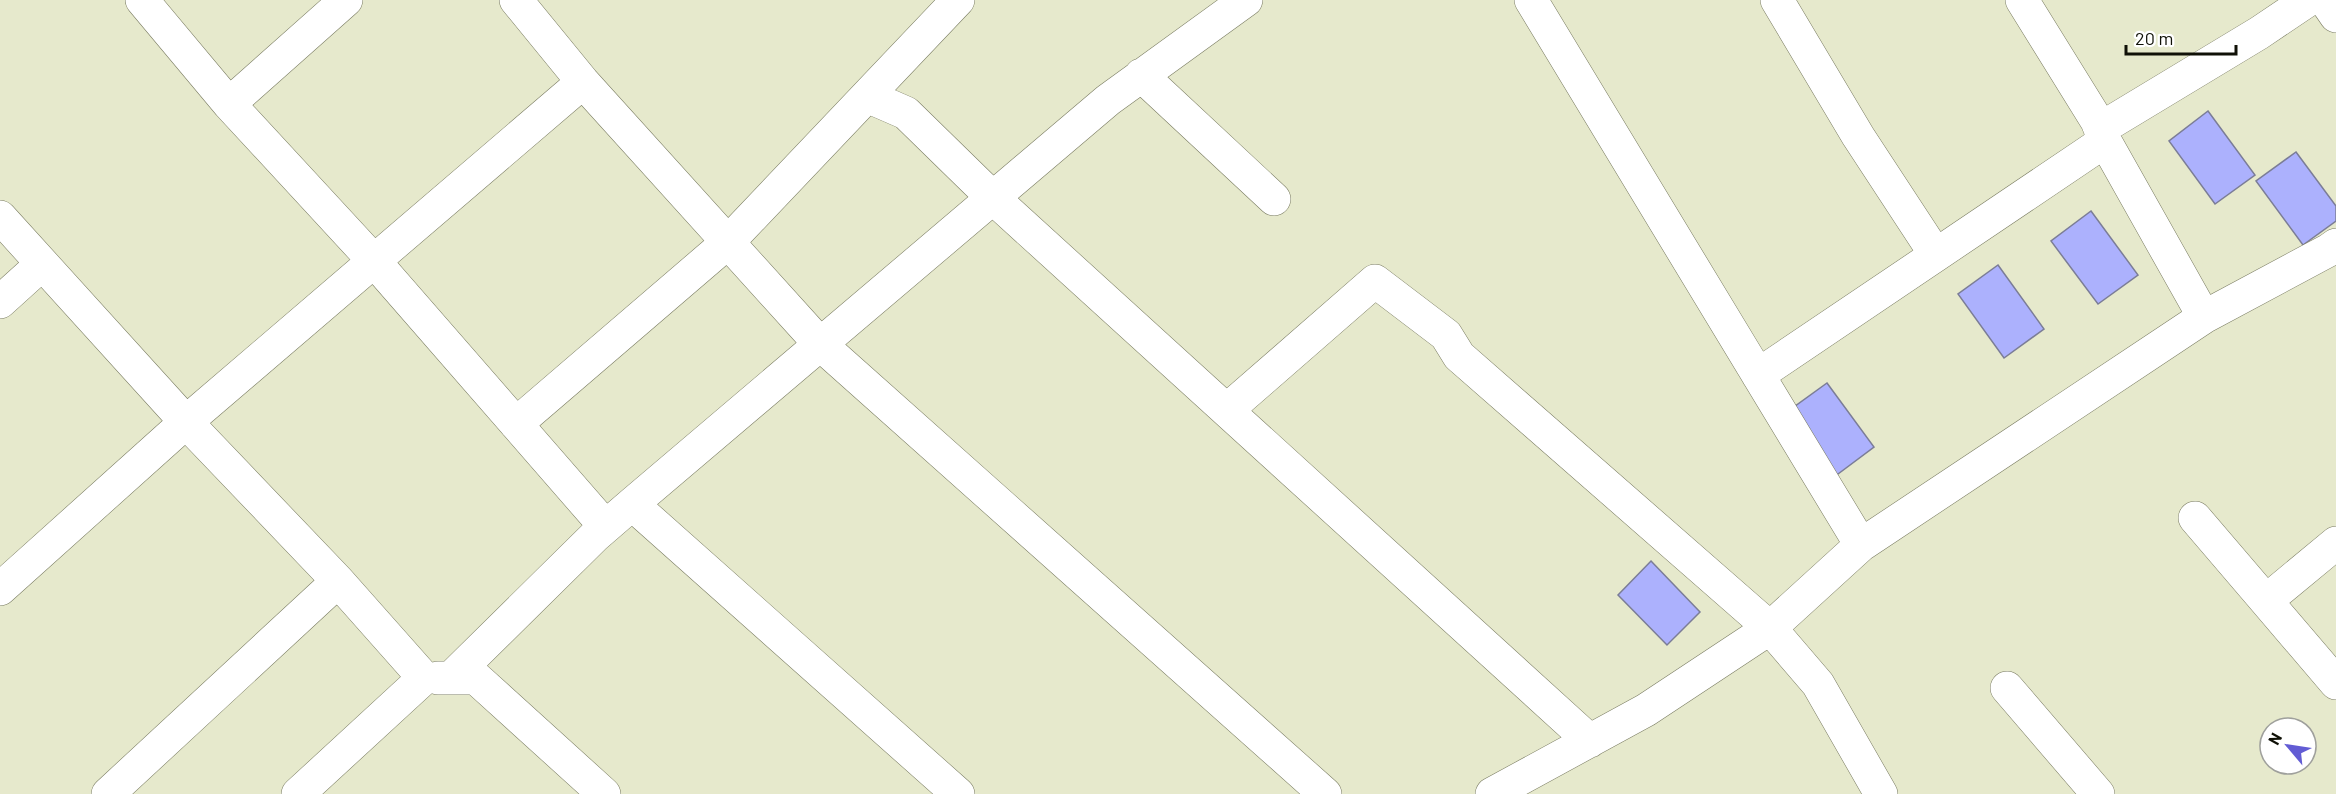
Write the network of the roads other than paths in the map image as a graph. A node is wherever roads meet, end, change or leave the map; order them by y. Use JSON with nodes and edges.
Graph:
{"nodes":[{"id":1,"x":142,"y":0,"type":"edge"},
{"id":2,"x":346,"y":0,"type":"edge"},
{"id":3,"x":516,"y":0,"type":"edge"},
{"id":4,"x":958,"y":0,"type":"edge"},
{"id":5,"x":1246,"y":0,"type":"edge"},
{"id":6,"x":1531,"y":0,"type":"edge"},
{"id":7,"x":1777,"y":0,"type":"edge"},
{"id":8,"x":2022,"y":0,"type":"edge"},
{"id":9,"x":2308,"y":0,"type":"edge"},
{"id":10,"x":2325,"y":0,"type":"edge"},
{"id":11,"x":2336,"y":16,"type":"edge"},
{"id":12,"x":1141,"y":75,"type":"junction"},
{"id":13,"x":583,"y":82,"type":"junction"},
{"id":14,"x":867,"y":96,"type":"junction"},
{"id":15,"x":229,"y":104,"type":"junction"},
{"id":16,"x":2103,"y":135,"type":"junction"},
{"id":17,"x":992,"y":197,"type":"junction"},
{"id":18,"x":1274,"y":199,"type":"dead end"},
{"id":19,"x":0,"y":217,"type":"edge"},
{"id":20,"x":728,"y":242,"type":"junction"},
{"id":21,"x":2336,"y":245,"type":"edge"},
{"id":22,"x":1936,"y":255,"type":"junction"},
{"id":23,"x":375,"y":262,"type":"junction"},
{"id":24,"x":42,"y":264,"type":"junction"},
{"id":25,"x":0,"y":302,"type":"edge"},
{"id":26,"x":2204,"y":317,"type":"junction"},
{"id":27,"x":820,"y":344,"type":"junction"},
{"id":28,"x":1758,"y":375,"type":"junction"},
{"id":29,"x":1227,"y":410,"type":"junction"},
{"id":30,"x":186,"y":422,"type":"junction"},
{"id":31,"x":516,"y":424,"type":"junction"},
{"id":32,"x":632,"y":504,"type":"junction"},
{"id":33,"x":2195,"y":518,"type":"dead end"},
{"id":34,"x":605,"y":526,"type":"junction"},
{"id":35,"x":2336,"y":543,"type":"edge"},
{"id":36,"x":1861,"y":545,"type":"junction"},
{"id":37,"x":338,"y":581,"type":"junction"},
{"id":38,"x":0,"y":589,"type":"edge"},
{"id":39,"x":2266,"y":601,"type":"junction"},
{"id":40,"x":1770,"y":628,"type":"junction"},
{"id":41,"x":438,"y":678,"type":"junction"},
{"id":42,"x":2336,"y":683,"type":"edge"},
{"id":43,"x":2007,"y":688,"type":"dead end"},
{"id":44,"x":1590,"y":741,"type":"junction"},
{"id":45,"x":108,"y":794,"type":"edge"},
{"id":46,"x":298,"y":794,"type":"edge"},
{"id":47,"x":604,"y":794,"type":"edge"},
{"id":48,"x":958,"y":794,"type":"edge"},
{"id":49,"x":1325,"y":794,"type":"edge"},
{"id":50,"x":1492,"y":794,"type":"edge"},
{"id":51,"x":1881,"y":794,"type":"edge"},
{"id":52,"x":2098,"y":794,"type":"edge"}],
"edges":[{"from":1,"to":15,"type":"street"},
{"from":2,"to":15,"type":"street"},
{"from":3,"to":13,"type":"street"},
{"from":4,"to":14,"type":"street"},
{"from":5,"to":12,"type":"street"},
{"from":6,"to":28,"type":"street"},
{"from":7,"to":22,"type":"street"},
{"from":8,"to":16,"type":"street"},
{"from":9,"to":16,"type":"street"},
{"from":10,"to":11,"type":"street"},
{"from":12,"to":17,"type":"street"},
{"from":12,"to":18,"type":"street"},
{"from":13,"to":20,"type":"street"},
{"from":13,"to":23,"type":"street"},
{"from":14,"to":17,"type":"street"},
{"from":14,"to":20,"type":"street"},
{"from":15,"to":23,"type":"street"},
{"from":16,"to":22,"type":"street"},
{"from":16,"to":26,"type":"street"},
{"from":17,"to":27,"type":"street"},
{"from":17,"to":29,"type":"street"},
{"from":19,"to":24,"type":"street"},
{"from":20,"to":27,"type":"street"},
{"from":20,"to":31,"type":"street"},
{"from":21,"to":26,"type":"street"},
{"from":22,"to":28,"type":"street"},
{"from":23,"to":30,"type":"street"},
{"from":23,"to":31,"type":"street"},
{"from":24,"to":25,"type":"street"},
{"from":24,"to":30,"type":"street"},
{"from":26,"to":36,"type":"street"},
{"from":27,"to":32,"type":"street"},
{"from":27,"to":49,"type":"street"},
{"from":28,"to":36,"type":"street"},
{"from":29,"to":40,"type":"street"},
{"from":29,"to":44,"type":"street"},
{"from":30,"to":37,"type":"street"},
{"from":30,"to":38,"type":"street"},
{"from":31,"to":34,"type":"street"},
{"from":32,"to":34,"type":"street"},
{"from":32,"to":48,"type":"street"},
{"from":33,"to":39,"type":"street"},
{"from":34,"to":41,"type":"street"},
{"from":35,"to":39,"type":"street"},
{"from":36,"to":40,"type":"street"},
{"from":37,"to":41,"type":"street"},
{"from":37,"to":45,"type":"street"},
{"from":39,"to":42,"type":"street"},
{"from":40,"to":44,"type":"street"},
{"from":40,"to":51,"type":"street"},
{"from":41,"to":46,"type":"street"},
{"from":41,"to":47,"type":"street"},
{"from":43,"to":52,"type":"street"},
{"from":44,"to":50,"type":"street"}]}
